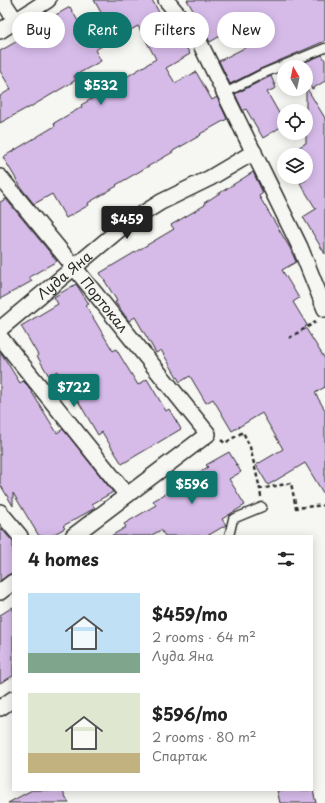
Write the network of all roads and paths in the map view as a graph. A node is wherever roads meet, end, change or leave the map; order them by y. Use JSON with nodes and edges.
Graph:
{"nodes":[{"id":1,"x":2,"y":0,"type":"edge"},
{"id":2,"x":48,"y":0,"type":"edge"},
{"id":3,"x":166,"y":0,"type":"edge"},
{"id":4,"x":30,"y":12,"type":"edge"},
{"id":5,"x":12,"y":15,"type":"edge"},
{"id":6,"x":12,"y":24,"type":"edge"},
{"id":7,"x":0,"y":31,"type":"edge"},
{"id":8,"x":325,"y":48,"type":"edge"},
{"id":9,"x":225,"y":93,"type":"junction"},
{"id":10,"x":254,"y":152,"type":"junction"},
{"id":11,"x":0,"y":177,"type":"edge"},
{"id":12,"x":74,"y":267,"type":"junction"},
{"id":13,"x":322,"y":298,"type":"edge"},
{"id":14,"x":0,"y":329,"type":"edge"},
{"id":15,"x":0,"y":337,"type":"edge"},
{"id":16,"x":289,"y":338,"type":"dead end"},
{"id":17,"x":208,"y":434,"type":"junction"},
{"id":18,"x":260,"y":489,"type":"junction"},
{"id":19,"x":127,"y":495,"type":"junction"},
{"id":20,"x":325,"y":505,"type":"edge"},
{"id":21,"x":262,"y":507,"type":"joint"},
{"id":22,"x":0,"y":512,"type":"edge"},
{"id":23,"x":19,"y":535,"type":"edge"},
{"id":24,"x":74,"y":535,"type":"edge"},
{"id":25,"x":229,"y":535,"type":"edge"},
{"id":26,"x":12,"y":583,"type":"edge"},
{"id":27,"x":0,"y":592,"type":"edge"},
{"id":28,"x":12,"y":700,"type":"edge"},
{"id":29,"x":0,"y":708,"type":"edge"}],
"edges":[{"from":1,"to":5,"type":"street"},
{"from":2,"to":4,"type":"street"},
{"from":3,"to":9,"type":"street"},
{"from":6,"to":7,"type":"street"},
{"from":8,"to":9,"type":"lane"},
{"from":9,"to":10,"type":"street"},
{"from":10,"to":12,"type":"street","name":"Луда Яна"},
{"from":10,"to":13,"type":"street"},
{"from":11,"to":12,"type":"street","name":"Портокал"},
{"from":12,"to":14,"type":"street","name":"Луда Яна"},
{"from":12,"to":17,"type":"street","name":"Портокал"},
{"from":13,"to":16,"type":"path"},
{"from":15,"to":19,"type":"street"},
{"from":17,"to":18,"type":"path"},
{"from":17,"to":19,"type":"street"},
{"from":18,"to":20,"type":"path"},
{"from":18,"to":21,"type":"path"},
{"from":19,"to":24,"type":"street"},
{"from":21,"to":25,"type":"lane"},
{"from":22,"to":23,"type":"street"},
{"from":26,"to":27,"type":"street"},
{"from":28,"to":29,"type":"street"}]}
